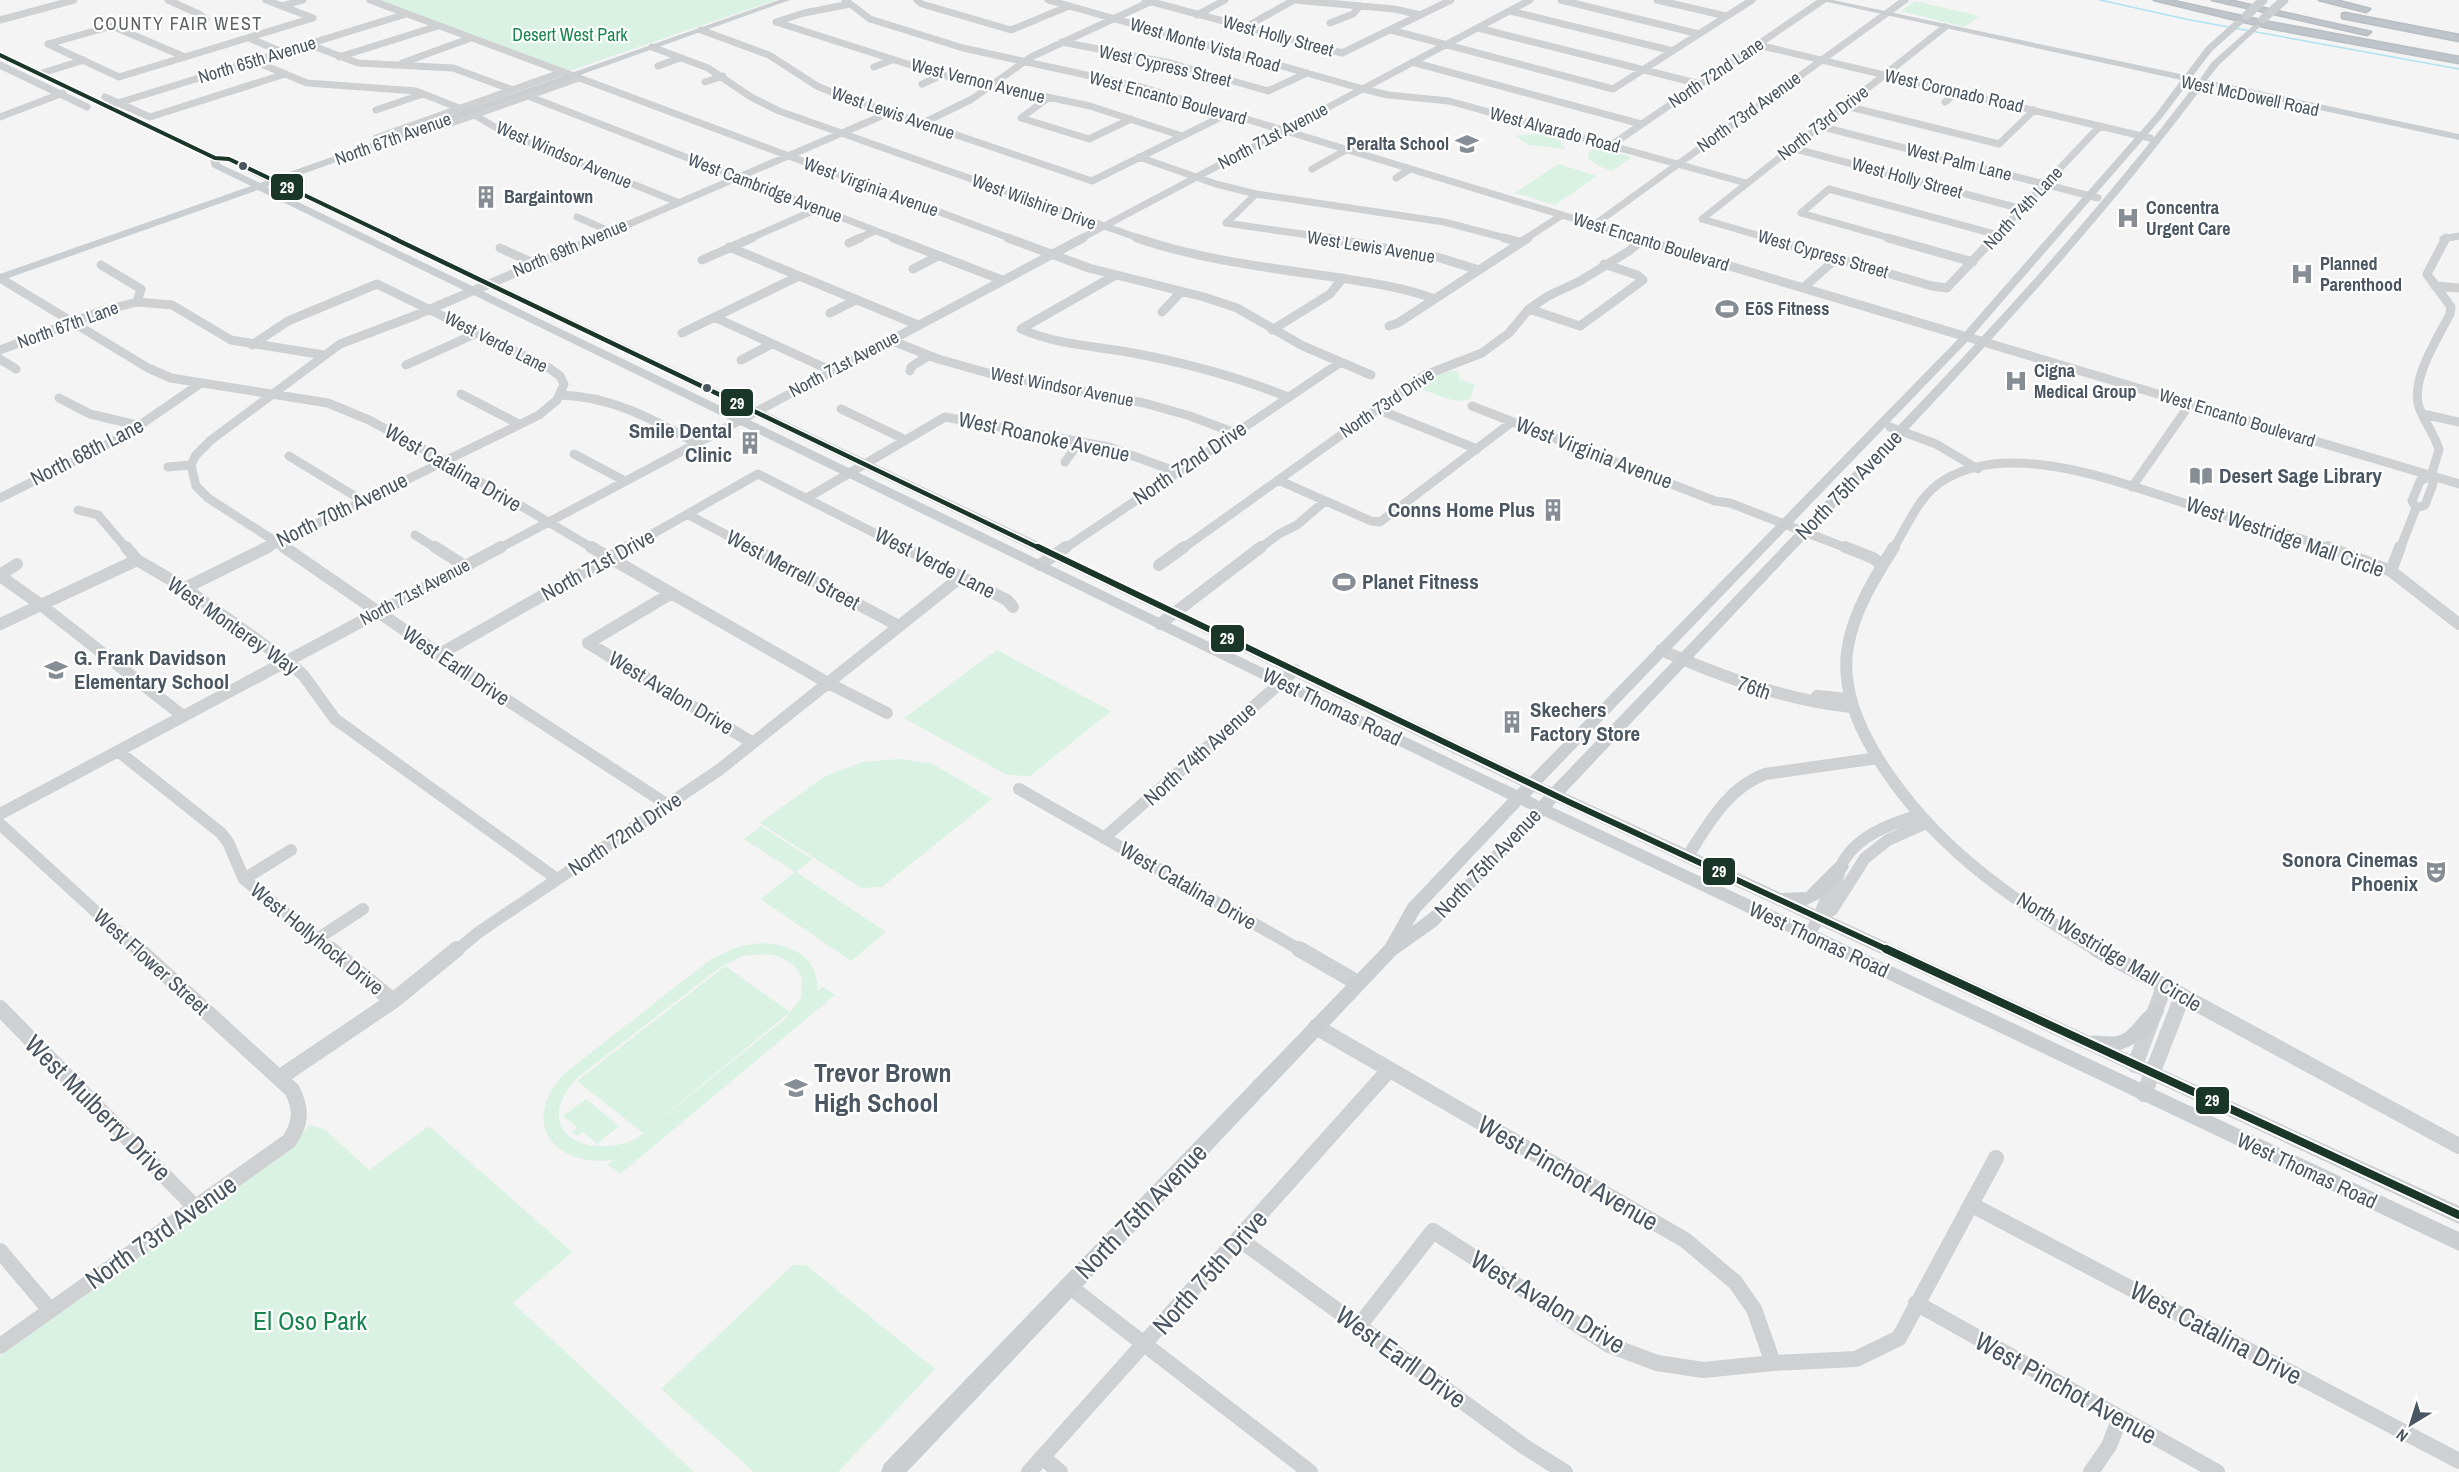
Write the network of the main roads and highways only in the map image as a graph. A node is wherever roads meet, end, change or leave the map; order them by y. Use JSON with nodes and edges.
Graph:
{"nodes":[{"id":1,"x":786,"y":0,"type":"edge"},
{"id":2,"x":1822,"y":0,"type":"edge"},
{"id":3,"x":2158,"y":0,"type":"edge"},
{"id":4,"x":2216,"y":0,"type":"edge"},
{"id":5,"x":2262,"y":0,"type":"edge"},
{"id":6,"x":2284,"y":0,"type":"edge"},
{"id":7,"x":2323,"y":0,"type":"edge"},
{"id":8,"x":2312,"y":10,"type":"dead end"},
{"id":9,"x":2376,"y":11,"type":"dead end"},
{"id":10,"x":2334,"y":14,"type":"dead end"},
{"id":11,"x":2387,"y":14,"type":"dead end"},
{"id":12,"x":2236,"y":25,"type":"junction"},
{"id":13,"x":2255,"y":27,"type":"junction"},
{"id":14,"x":2459,"y":29,"type":"edge"},
{"id":15,"x":2376,"y":34,"type":"dead end"},
{"id":16,"x":2388,"y":36,"type":"dead end"},
{"id":17,"x":2459,"y":38,"type":"edge"},
{"id":18,"x":2230,"y":50,"type":"junction"},
{"id":19,"x":2458,"y":53,"type":"edge"},
{"id":20,"x":0,"y":55,"type":"edge"},
{"id":21,"x":2185,"y":80,"type":"junction"},
{"id":22,"x":2200,"y":83,"type":"junction"},
{"id":23,"x":2459,"y":137,"type":"edge"},
{"id":24,"x":2459,"y":142,"type":"edge"},
{"id":25,"x":215,"y":158,"type":"junction"},
{"id":26,"x":275,"y":181,"type":"junction"},
{"id":27,"x":260,"y":186,"type":"junction"},
{"id":28,"x":2061,"y":228,"type":"junction"},
{"id":29,"x":2050,"y":266,"type":"junction"},
{"id":30,"x":2022,"y":273,"type":"junction"},
{"id":31,"x":0,"y":278,"type":"edge"},
{"id":32,"x":519,"y":298,"type":"junction"},
{"id":33,"x":503,"y":304,"type":"junction"},
{"id":34,"x":601,"y":337,"type":"junction"},
{"id":35,"x":587,"y":344,"type":"junction"},
{"id":36,"x":1532,"y":784,"type":"junction"},
{"id":37,"x":1554,"y":795,"type":"junction"},
{"id":38,"x":1519,"y":797,"type":"junction"},
{"id":39,"x":1542,"y":808,"type":"junction"},
{"id":40,"x":1841,"y":867,"type":"road end"},
{"id":41,"x":1775,"y":897,"type":"junction"},
{"id":42,"x":1390,"y":950,"type":"junction"},
{"id":43,"x":2155,"y":1012,"type":"road end"},
{"id":44,"x":2077,"y":1038,"type":"junction"},
{"id":45,"x":2143,"y":1069,"type":"junction"},
{"id":46,"x":2127,"y":1086,"type":"junction"},
{"id":47,"x":2459,"y":1215,"type":"edge"},
{"id":48,"x":2459,"y":1242,"type":"edge"},
{"id":49,"x":892,"y":1472,"type":"edge"}],
"edges":[{"from":1,"to":26,"type":"main road","name":"North 67th Avenue"},
{"from":2,"to":21,"type":"main road","name":"West McDowell Road"},
{"from":3,"to":12,"type":"highway"},
{"from":4,"to":15,"type":"highway"},
{"from":5,"to":8,"type":"highway"},
{"from":5,"to":12,"type":"main road","name":"North 75th Avenue","bridge":true},
{"from":6,"to":13,"type":"main road","name":"North 75th Avenue","bridge":true},
{"from":7,"to":9,"type":"highway"},
{"from":10,"to":17,"type":"highway"},
{"from":11,"to":14,"type":"highway"},
{"from":12,"to":13,"type":"highway"},
{"from":12,"to":18,"type":"main road"},
{"from":12,"to":21,"type":"main road","name":"North 75th Avenue"},
{"from":13,"to":18,"type":"main road","name":"North 75th Avenue"},
{"from":13,"to":19,"type":"highway"},
{"from":16,"to":19,"type":"highway"},
{"from":18,"to":22,"type":"main road","name":"North 75th Avenue"},
{"from":20,"to":25,"type":"main road","name":"West Thomas Road"},
{"from":21,"to":22,"type":"main road","name":"West McDowell Road"},
{"from":21,"to":28,"type":"main road","name":"North 75th Avenue"},
{"from":22,"to":23,"type":"main road","name":"West McDowell Road"},
{"from":22,"to":24,"type":"main road","name":"West McDowell Road"},
{"from":22,"to":29,"type":"main road","name":"North 75th Avenue"},
{"from":25,"to":26,"type":"main road","name":"West Thomas Road"},
{"from":25,"to":27,"type":"main road","name":"West Thomas Road"},
{"from":26,"to":27,"type":"main road","name":"North 67th Avenue"},
{"from":26,"to":32,"type":"main road","name":"West Thomas Road"},
{"from":27,"to":31,"type":"main road","name":"North 67th Avenue"},
{"from":27,"to":33,"type":"main road","name":"West Thomas Road"},
{"from":28,"to":29,"type":"main road"},
{"from":28,"to":30,"type":"main road","name":"North 75th Avenue"},
{"from":29,"to":30,"type":"main road"},
{"from":29,"to":37,"type":"main road","name":"North 75th Avenue"},
{"from":30,"to":36,"type":"main road","name":"North 75th Avenue"},
{"from":32,"to":33,"type":"main road"},
{"from":32,"to":34,"type":"main road","name":"West Thomas Road"},
{"from":33,"to":35,"type":"main road","name":"West Thomas Road"},
{"from":34,"to":35,"type":"main road"},
{"from":34,"to":36,"type":"main road","name":"West Thomas Road"},
{"from":35,"to":38,"type":"main road","name":"West Thomas Road"},
{"from":36,"to":37,"type":"main road","name":"West Thomas Road"},
{"from":36,"to":38,"type":"main road","name":"North 75th Avenue"},
{"from":37,"to":39,"type":"main road","name":"North 75th Avenue"},
{"from":37,"to":41,"type":"main road","name":"West Thomas Road"},
{"from":38,"to":39,"type":"main road","name":"West Thomas Road"},
{"from":38,"to":42,"type":"main road","name":"North 75th Avenue"},
{"from":39,"to":42,"type":"main road","name":"North 75th Avenue"},
{"from":39,"to":46,"type":"main road","name":"West Thomas Road"},
{"from":40,"to":41,"type":"main road"},
{"from":41,"to":44,"type":"main road","name":"West Thomas Road"},
{"from":42,"to":49,"type":"main road","name":"North 75th Avenue"},
{"from":43,"to":44,"type":"main road"},
{"from":44,"to":45,"type":"main road","name":"West Thomas Road"},
{"from":45,"to":46,"type":"main road"},
{"from":45,"to":47,"type":"main road","name":"West Thomas Road"},
{"from":46,"to":48,"type":"main road","name":"West Thomas Road"}]}
